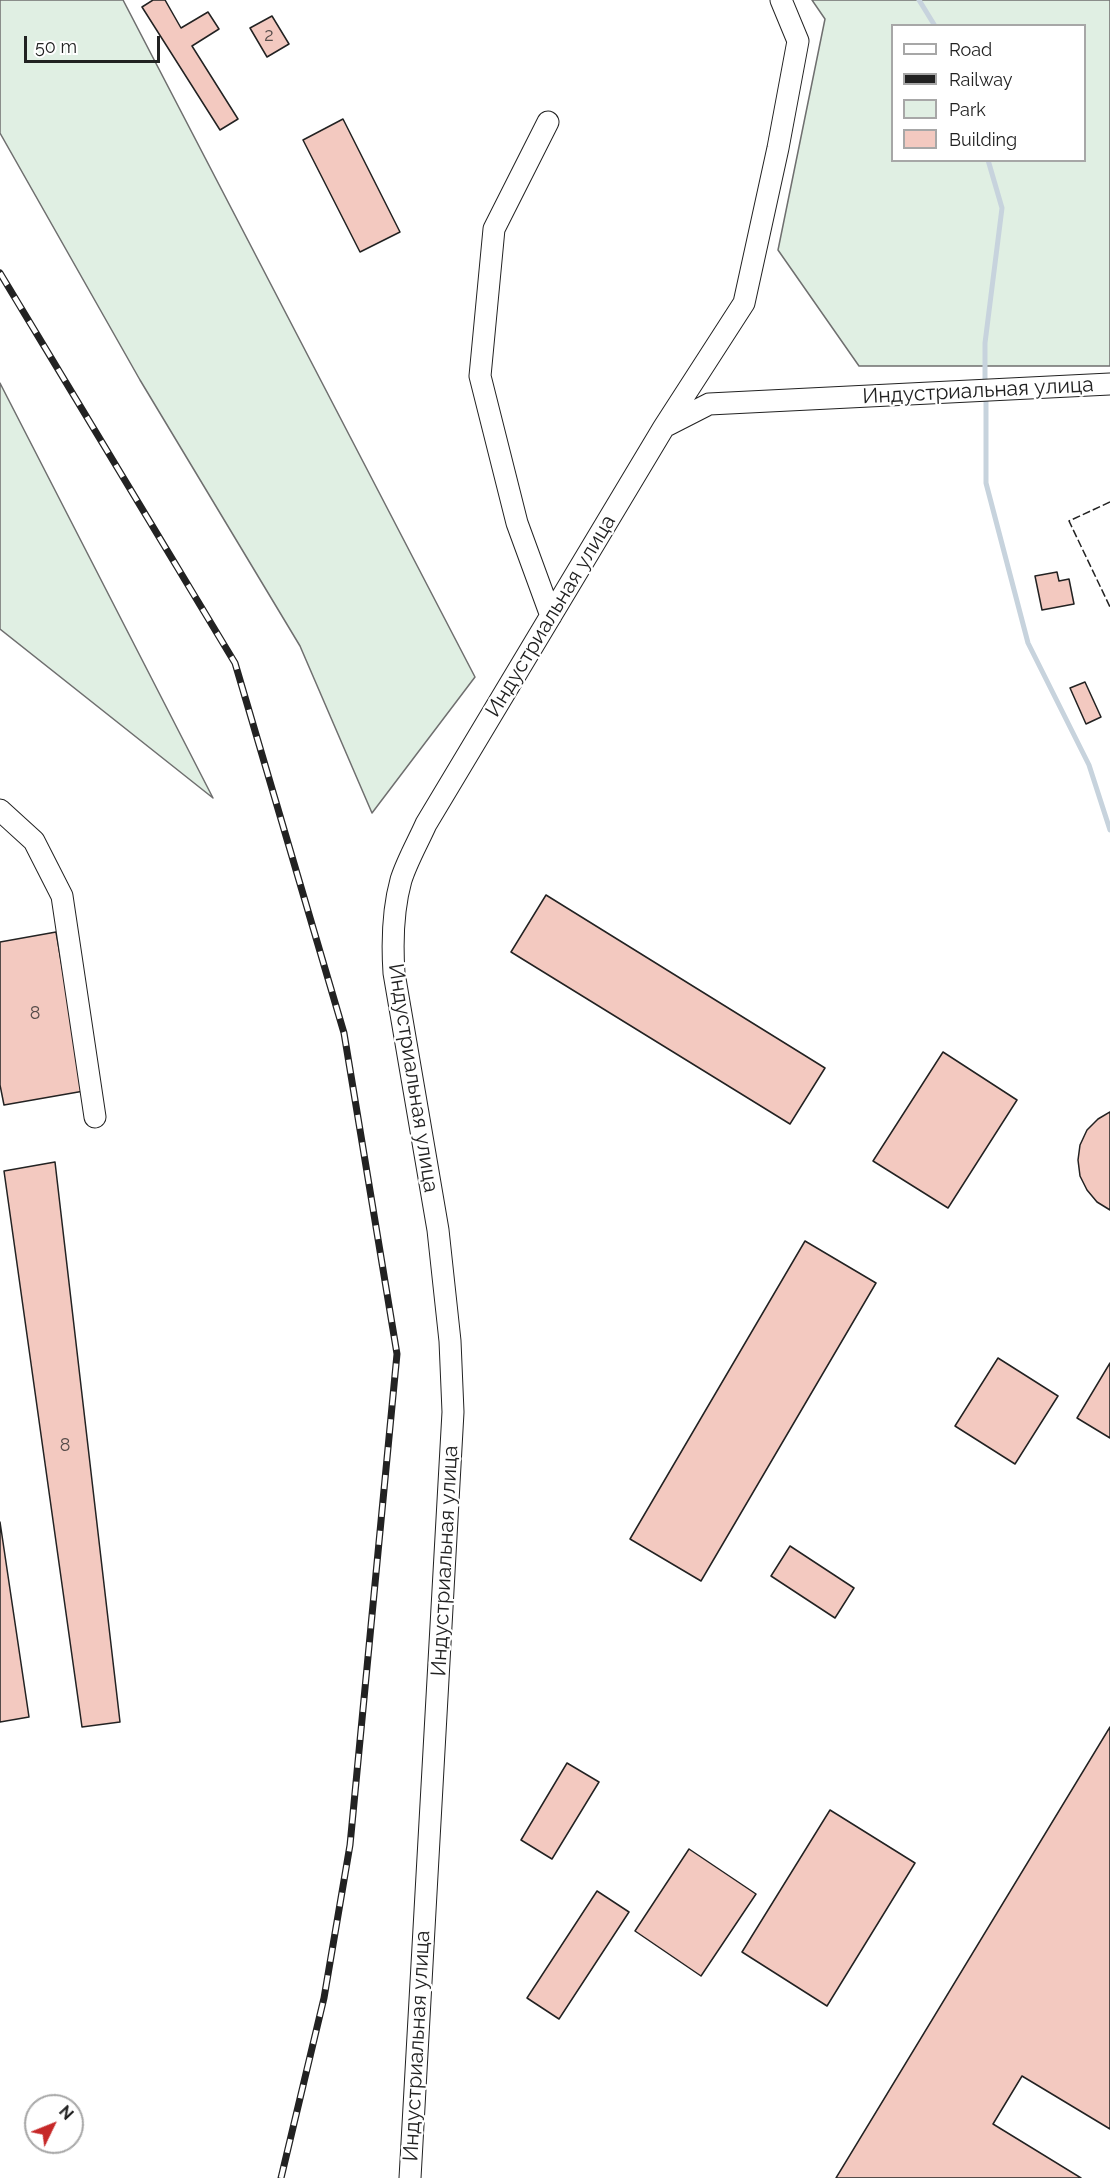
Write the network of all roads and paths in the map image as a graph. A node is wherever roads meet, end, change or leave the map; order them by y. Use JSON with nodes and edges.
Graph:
{"nodes":[{"id":1,"x":781,"y":0,"type":"edge"},
{"id":2,"x":548,"y":122,"type":"dead end"},
{"id":3,"x":1110,"y":384,"type":"edge"},
{"id":4,"x":664,"y":427,"type":"junction"},
{"id":5,"x":551,"y":616,"type":"junction"},
{"id":6,"x":0,"y":810,"type":"edge"},
{"id":7,"x":95,"y":1117,"type":"dead end"},
{"id":8,"x":410,"y":2178,"type":"edge"}],
"edges":[{"from":1,"to":4,"type":"street"},
{"from":2,"to":5,"type":"street"},
{"from":3,"to":4,"type":"street","name":"Индустриальная улица"},
{"from":4,"to":5,"type":"street","name":"Индустриальная улица"},
{"from":5,"to":8,"type":"street","name":"Индустриальная улица"},
{"from":6,"to":7,"type":"street"}]}
